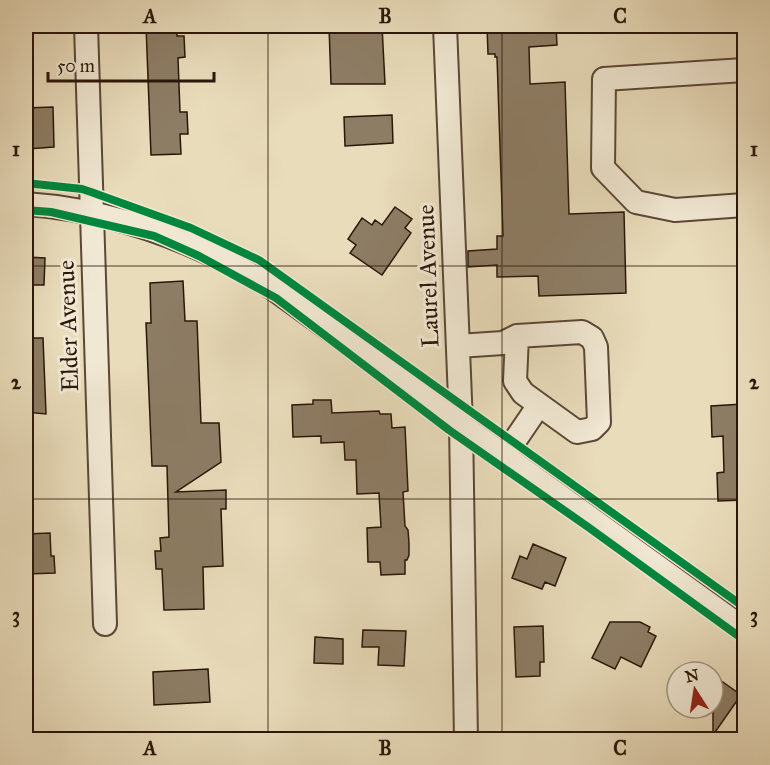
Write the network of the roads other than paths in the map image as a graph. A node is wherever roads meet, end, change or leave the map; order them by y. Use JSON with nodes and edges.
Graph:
{"nodes":[{"id":1,"x":86,"y":26,"type":"edge"},
{"id":2,"x":445,"y":26,"type":"edge"},
{"id":3,"x":744,"y":70,"type":"edge"},
{"id":4,"x":26,"y":204,"type":"edge"},
{"id":5,"x":744,"y":205,"type":"edge"},
{"id":6,"x":92,"y":214,"type":"junction"},
{"id":7,"x":517,"y":336,"type":"junction"},
{"id":8,"x":458,"y":346,"type":"junction"},
{"id":9,"x":539,"y":405,"type":"junction"},
{"id":10,"x":461,"y":424,"type":"junction"},
{"id":11,"x":505,"y":455,"type":"junction"},
{"id":12,"x":105,"y":624,"type":"dead end"},
{"id":13,"x":744,"y":629,"type":"edge"},
{"id":14,"x":466,"y":740,"type":"edge"}],
"edges":[{"from":1,"to":6,"type":"street","name":"Elder Avenue"},
{"from":2,"to":8,"type":"street","name":"Laurel Avenue"},
{"from":3,"to":5,"type":"street"},
{"from":4,"to":6,"type":"street"},
{"from":6,"to":10,"type":"street"},
{"from":6,"to":12,"type":"street","name":"Elder Avenue"},
{"from":7,"to":8,"type":"street"},
{"from":7,"to":9,"type":"street"},
{"from":7,"to":9,"type":"street"},
{"from":8,"to":10,"type":"street","name":"Laurel Avenue"},
{"from":9,"to":11,"type":"street"},
{"from":10,"to":11,"type":"street"},
{"from":10,"to":14,"type":"street","name":"Laurel Avenue"},
{"from":11,"to":13,"type":"street"}]}
